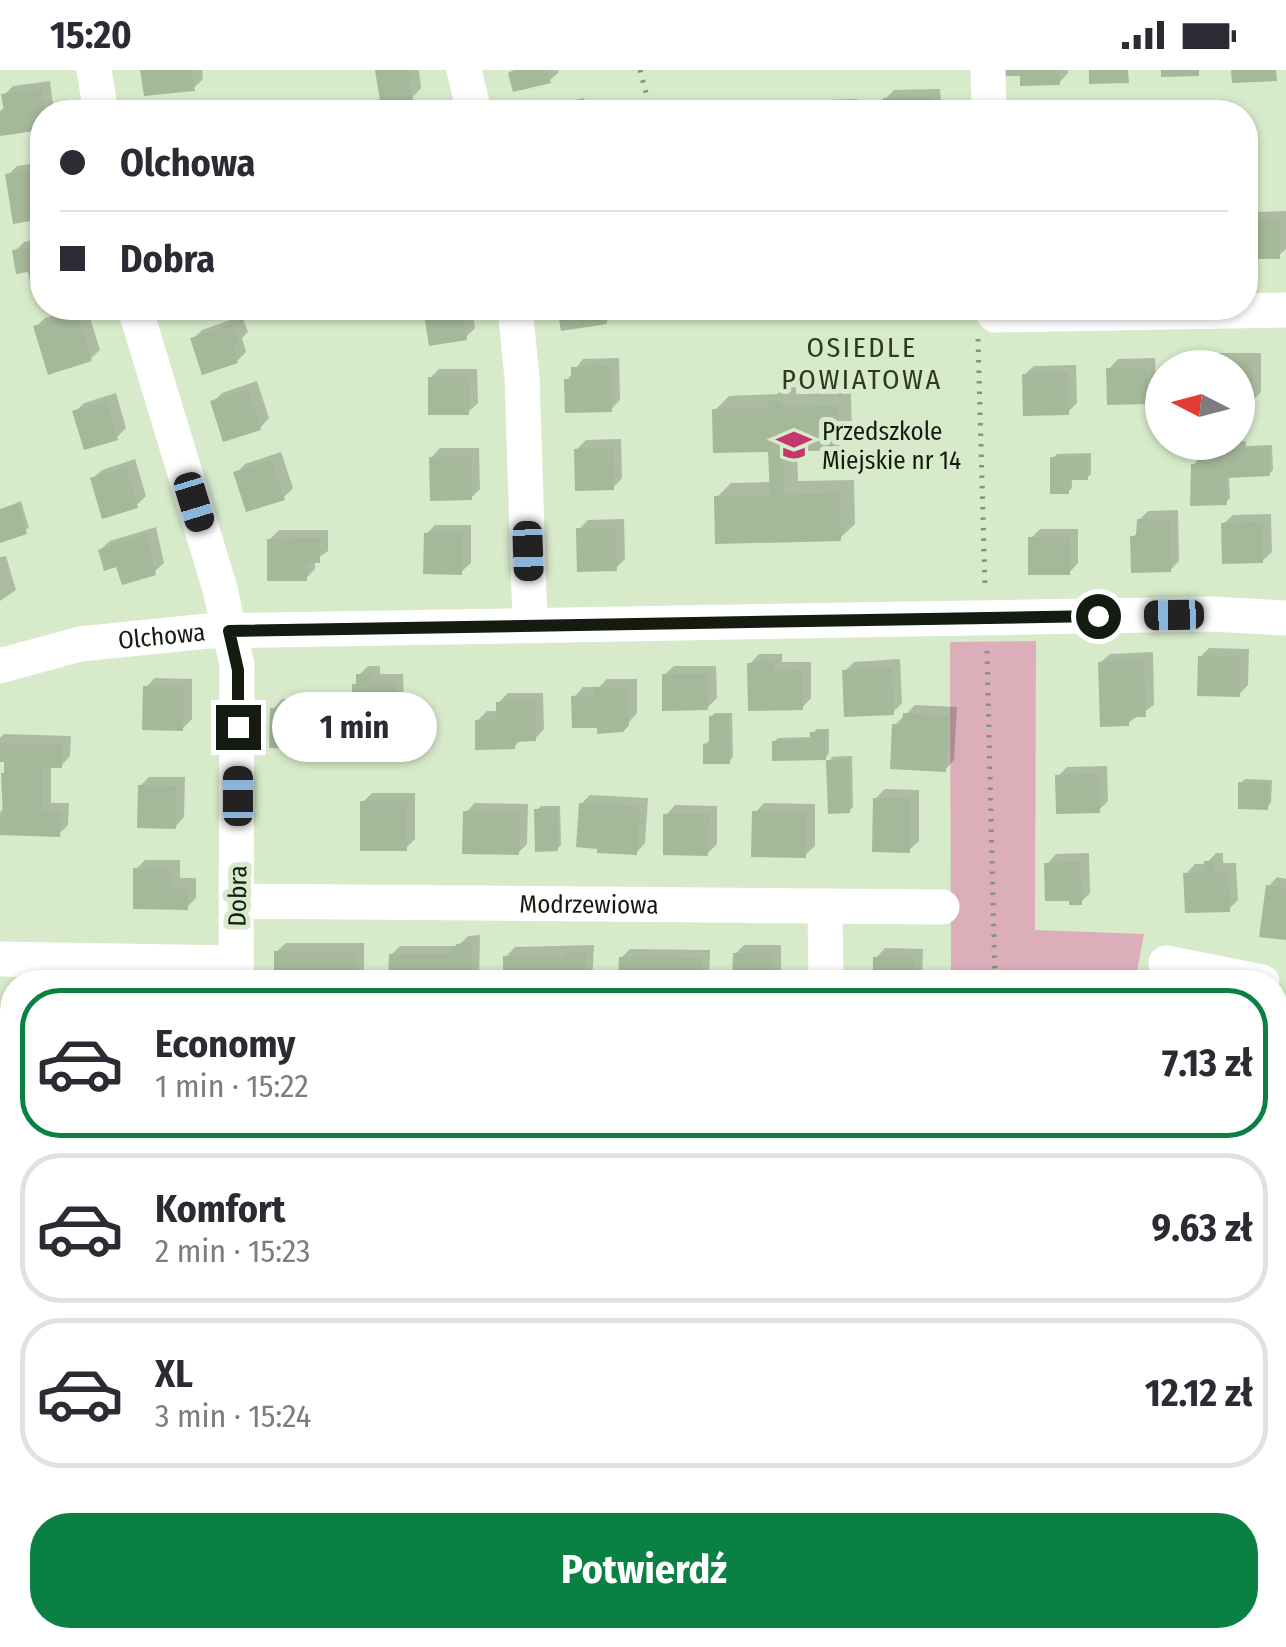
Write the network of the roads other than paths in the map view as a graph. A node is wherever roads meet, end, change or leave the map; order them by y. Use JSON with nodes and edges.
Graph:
{"nodes":[{"id":1,"x":94,"y":70,"type":"edge"},
{"id":2,"x":464,"y":70,"type":"edge"},
{"id":3,"x":988,"y":70,"type":"edge"},
{"id":4,"x":99,"y":100,"type":"edge"},
{"id":5,"x":471,"y":100,"type":"edge"},
{"id":6,"x":989,"y":100,"type":"edge"},
{"id":7,"x":1286,"y":310,"type":"edge"},
{"id":8,"x":1258,"y":311,"type":"edge"},
{"id":9,"x":139,"y":320,"type":"edge"},
{"id":10,"x":516,"y":320,"type":"edge"},
{"id":11,"x":1286,"y":618,"type":"edge"},
{"id":12,"x":530,"y":624,"type":"junction"},
{"id":13,"x":229,"y":631,"type":"junction"},
{"id":14,"x":0,"y":666,"type":"edge"},
{"id":15,"x":237,"y":900,"type":"junction"},
{"id":16,"x":826,"y":906,"type":"junction"},
{"id":17,"x":942,"y":907,"type":"dead end"},
{"id":18,"x":0,"y":959,"type":"edge"},
{"id":19,"x":1166,"y":963,"type":"dead end"},
{"id":20,"x":185,"y":970,"type":"edge"},
{"id":21,"x":236,"y":970,"type":"edge"},
{"id":22,"x":826,"y":970,"type":"edge"},
{"id":23,"x":1201,"y":970,"type":"edge"}],
"edges":[{"from":1,"to":4,"type":"street"},
{"from":2,"to":5,"type":"street"},
{"from":3,"to":6,"type":"street"},
{"from":7,"to":8,"type":"street"},
{"from":9,"to":13,"type":"street","name":"Dobra"},
{"from":10,"to":12,"type":"street"},
{"from":11,"to":12,"type":"street","name":"Olchowa"},
{"from":12,"to":13,"type":"street","name":"Olchowa"},
{"from":13,"to":14,"type":"street","name":"Olchowa"},
{"from":13,"to":15,"type":"street","name":"Dobra"},
{"from":15,"to":16,"type":"street","name":"Modrzewiowa"},
{"from":15,"to":21,"type":"street","name":"Dobra"},
{"from":16,"to":17,"type":"street","name":"Modrzewiowa"},
{"from":16,"to":22,"type":"street"},
{"from":18,"to":20,"type":"street"},
{"from":19,"to":23,"type":"street"}]}
